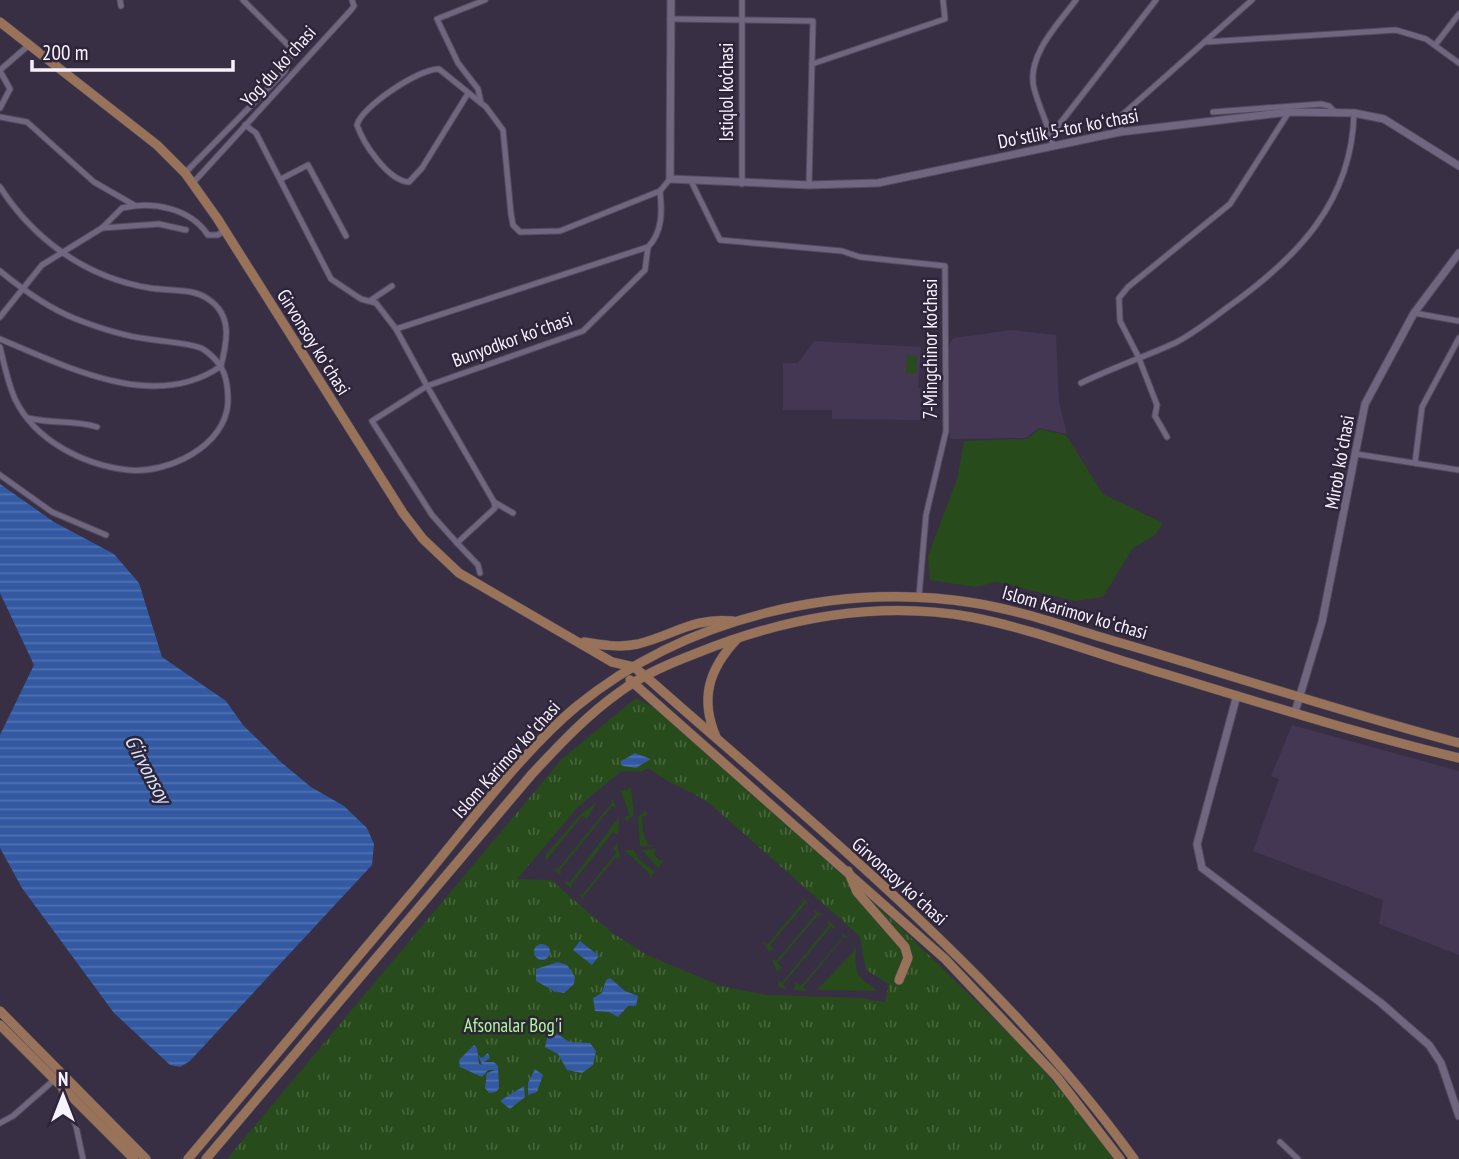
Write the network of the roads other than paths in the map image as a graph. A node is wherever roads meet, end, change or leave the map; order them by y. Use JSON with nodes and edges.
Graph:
{"nodes":[{"id":1,"x":243,"y":0,"type":"edge"},
{"id":2,"x":352,"y":0,"type":"edge"},
{"id":3,"x":485,"y":0,"type":"edge"},
{"id":4,"x":671,"y":0,"type":"edge"},
{"id":5,"x":742,"y":0,"type":"edge"},
{"id":6,"x":943,"y":0,"type":"edge"},
{"id":7,"x":1076,"y":0,"type":"edge"},
{"id":8,"x":1156,"y":0,"type":"edge"},
{"id":9,"x":1252,"y":0,"type":"edge"},
{"id":10,"x":1459,"y":15,"type":"edge"},
{"id":11,"x":670,"y":19,"type":"junction"},
{"id":12,"x":742,"y":19,"type":"junction"},
{"id":13,"x":0,"y":22,"type":"edge"},
{"id":14,"x":1205,"y":42,"type":"junction"},
{"id":15,"x":30,"y":44,"type":"junction"},
{"id":16,"x":1436,"y":44,"type":"junction"},
{"id":17,"x":811,"y":64,"type":"junction"},
{"id":18,"x":1459,"y":64,"type":"edge"},
{"id":19,"x":0,"y":70,"type":"edge"},
{"id":20,"x":467,"y":95,"type":"junction"},
{"id":21,"x":481,"y":103,"type":"junction"},
{"id":22,"x":0,"y":108,"type":"edge"},
{"id":23,"x":1213,"y":112,"type":"dead end"},
{"id":24,"x":1289,"y":113,"type":"junction"},
{"id":25,"x":1336,"y":113,"type":"junction"},
{"id":26,"x":1354,"y":113,"type":"junction"},
{"id":27,"x":0,"y":117,"type":"edge"},
{"id":28,"x":245,"y":125,"type":"junction"},
{"id":29,"x":1120,"y":132,"type":"junction"},
{"id":30,"x":1051,"y":135,"type":"junction"},
{"id":31,"x":1053,"y":146,"type":"junction"},
{"id":32,"x":1459,"y":166,"type":"edge"},
{"id":33,"x":185,"y":173,"type":"junction"},
{"id":34,"x":281,"y":179,"type":"junction"},
{"id":35,"x":670,"y":180,"type":"junction"},
{"id":36,"x":692,"y":183,"type":"junction"},
{"id":37,"x":192,"y":184,"type":"junction"},
{"id":38,"x":742,"y":184,"type":"junction"},
{"id":39,"x":808,"y":185,"type":"junction"},
{"id":40,"x":0,"y":187,"type":"edge"},
{"id":41,"x":660,"y":191,"type":"junction"},
{"id":42,"x":134,"y":205,"type":"junction"},
{"id":43,"x":102,"y":228,"type":"junction"},
{"id":44,"x":186,"y":230,"type":"dead end"},
{"id":45,"x":224,"y":230,"type":"junction"},
{"id":46,"x":346,"y":236,"type":"dead end"},
{"id":47,"x":648,"y":247,"type":"junction"},
{"id":48,"x":59,"y":252,"type":"junction"},
{"id":49,"x":1459,"y":253,"type":"edge"},
{"id":50,"x":0,"y":271,"type":"edge"},
{"id":51,"x":392,"y":286,"type":"dead end"},
{"id":52,"x":21,"y":289,"type":"junction"},
{"id":53,"x":371,"y":300,"type":"junction"},
{"id":54,"x":1414,"y":313,"type":"junction"},
{"id":55,"x":0,"y":317,"type":"edge"},
{"id":56,"x":1459,"y":321,"type":"edge"},
{"id":57,"x":396,"y":329,"type":"junction"},
{"id":58,"x":1459,"y":338,"type":"edge"},
{"id":59,"x":0,"y":339,"type":"edge"},
{"id":60,"x":0,"y":348,"type":"edge"},
{"id":61,"x":1138,"y":356,"type":"junction"},
{"id":62,"x":221,"y":366,"type":"junction"},
{"id":63,"x":1081,"y":383,"type":"dead end"},
{"id":64,"x":427,"y":386,"type":"junction"},
{"id":65,"x":28,"y":418,"type":"junction"},
{"id":66,"x":97,"y":427,"type":"dead end"},
{"id":67,"x":1167,"y":438,"type":"dead end"},
{"id":68,"x":1356,"y":454,"type":"junction"},
{"id":69,"x":1415,"y":463,"type":"junction"},
{"id":70,"x":1459,"y":470,"type":"edge"},
{"id":71,"x":0,"y":475,"type":"edge"},
{"id":72,"x":494,"y":502,"type":"junction"},
{"id":73,"x":513,"y":513,"type":"dead end"},
{"id":74,"x":106,"y":535,"type":"dead end"},
{"id":75,"x":457,"y":543,"type":"junction"},
{"id":76,"x":480,"y":573,"type":"dead end"},
{"id":77,"x":919,"y":596,"type":"junction"},
{"id":78,"x":738,"y":621,"type":"junction"},
{"id":79,"x":740,"y":636,"type":"junction"},
{"id":80,"x":1106,"y":639,"type":"junction"},
{"id":81,"x":576,"y":641,"type":"junction"},
{"id":82,"x":1101,"y":654,"type":"junction"},
{"id":83,"x":612,"y":662,"type":"junction"},
{"id":84,"x":634,"y":667,"type":"junction"},
{"id":85,"x":622,"y":674,"type":"junction"},
{"id":86,"x":645,"y":676,"type":"junction"},
{"id":87,"x":634,"y":683,"type":"junction"},
{"id":88,"x":1237,"y":695,"type":"junction"},
{"id":89,"x":1299,"y":699,"type":"junction"},
{"id":90,"x":1295,"y":712,"type":"junction"},
{"id":91,"x":717,"y":739,"type":"junction"},
{"id":92,"x":1459,"y":743,"type":"edge"},
{"id":93,"x":1459,"y":758,"type":"edge"},
{"id":94,"x":847,"y":870,"type":"junction"},
{"id":95,"x":899,"y":980,"type":"dead end"},
{"id":96,"x":0,"y":1011,"type":"edge"},
{"id":97,"x":1013,"y":1014,"type":"junction"},
{"id":98,"x":1006,"y":1022,"type":"junction"},
{"id":99,"x":0,"y":1025,"type":"edge"},
{"id":100,"x":1033,"y":1034,"type":"junction"},
{"id":101,"x":1027,"y":1044,"type":"junction"},
{"id":102,"x":57,"y":1083,"type":"junction"},
{"id":103,"x":1459,"y":1116,"type":"edge"},
{"id":104,"x":0,"y":1123,"type":"edge"},
{"id":105,"x":1280,"y":1142,"type":"dead end"},
{"id":106,"x":83,"y":1159,"type":"edge"},
{"id":107,"x":134,"y":1159,"type":"edge"},
{"id":108,"x":146,"y":1159,"type":"edge"},
{"id":109,"x":188,"y":1159,"type":"edge"},
{"id":110,"x":206,"y":1159,"type":"edge"},
{"id":111,"x":1120,"y":1159,"type":"edge"},
{"id":112,"x":1134,"y":1159,"type":"edge"},
{"id":113,"x":1298,"y":1159,"type":"edge"}],
"edges":[{"from":1,"to":33,"type":"street","name":"Yogʻdu koʻchasi"},
{"from":2,"to":28,"type":"street","name":"Yogʻdu koʻchasi"},
{"from":3,"to":21,"type":"street"},
{"from":4,"to":11,"type":"street"},
{"from":5,"to":12,"type":"street","name":"Istiqlol ko‘chasi"},
{"from":6,"to":17,"type":"street"},
{"from":7,"to":30,"type":"street"},
{"from":8,"to":30,"type":"street"},
{"from":9,"to":14,"type":"street"},
{"from":10,"to":16,"type":"street"},
{"from":11,"to":12,"type":"street"},
{"from":11,"to":35,"type":"street"},
{"from":12,"to":17,"type":"street"},
{"from":12,"to":38,"type":"street","name":"Istiqlol ko‘chasi"},
{"from":13,"to":15,"type":"main road","name":"Girvonsoy koʻchasi"},
{"from":14,"to":16,"type":"street"},
{"from":14,"to":29,"type":"street"},
{"from":15,"to":19,"type":"street"},
{"from":15,"to":33,"type":"main road","name":"Girvonsoy koʻchasi"},
{"from":16,"to":18,"type":"street"},
{"from":17,"to":39,"type":"street"},
{"from":19,"to":22,"type":"street"},
{"from":20,"to":20,"type":"street"},
{"from":20,"to":21,"type":"street"},
{"from":21,"to":41,"type":"street"},
{"from":23,"to":25,"type":"street"},
{"from":24,"to":25,"type":"street","name":"Doʻstlik 5-tor koʻchasi"},
{"from":24,"to":29,"type":"street","name":"Doʻstlik 5-tor koʻchasi"},
{"from":24,"to":61,"type":"street"},
{"from":25,"to":26,"type":"street","name":"Doʻstlik 5-tor koʻchasi"},
{"from":26,"to":32,"type":"street","name":"Doʻstlik 5-tor koʻchasi"},
{"from":26,"to":61,"type":"street"},
{"from":27,"to":42,"type":"street"},
{"from":28,"to":34,"type":"street"},
{"from":28,"to":37,"type":"street","name":"Yogʻdu koʻchasi"},
{"from":29,"to":31,"type":"street","name":"Doʻstlik 5-tor koʻchasi"},
{"from":30,"to":31,"type":"street"},
{"from":31,"to":39,"type":"street","name":"Doʻstlik 5-tor koʻchasi"},
{"from":33,"to":37,"type":"main road","name":"Girvonsoy koʻchasi"},
{"from":34,"to":46,"type":"street"},
{"from":34,"to":53,"type":"street"},
{"from":35,"to":36,"type":"street","name":"Doʻstlik 5-tor koʻchasi"},
{"from":35,"to":41,"type":"street"},
{"from":36,"to":38,"type":"street","name":"Doʻstlik 5-tor koʻchasi"},
{"from":36,"to":77,"type":"street","name":"7-Mingchinor ko'chasi"},
{"from":37,"to":45,"type":"main road","name":"Girvonsoy koʻchasi"},
{"from":38,"to":39,"type":"street","name":"Doʻstlik 5-tor koʻchasi"},
{"from":40,"to":48,"type":"street"},
{"from":41,"to":47,"type":"street","name":"Bunyodkor koʻchasi"},
{"from":42,"to":43,"type":"street"},
{"from":42,"to":45,"type":"street"},
{"from":43,"to":44,"type":"street"},
{"from":43,"to":48,"type":"street"},
{"from":45,"to":81,"type":"main road","name":"Girvonsoy koʻchasi"},
{"from":47,"to":57,"type":"street"},
{"from":47,"to":64,"type":"street","name":"Bunyodkor koʻchasi"},
{"from":48,"to":52,"type":"street"},
{"from":48,"to":62,"type":"street"},
{"from":49,"to":54,"type":"street","name":"Mirob koʻchasi"},
{"from":50,"to":52,"type":"street"},
{"from":51,"to":53,"type":"street"},
{"from":52,"to":55,"type":"street"},
{"from":52,"to":62,"type":"street"},
{"from":53,"to":57,"type":"street"},
{"from":54,"to":56,"type":"street"},
{"from":54,"to":68,"type":"street","name":"Mirob koʻchasi"},
{"from":57,"to":64,"type":"street"},
{"from":58,"to":69,"type":"street"},
{"from":59,"to":62,"type":"street"},
{"from":60,"to":65,"type":"street"},
{"from":61,"to":63,"type":"street"},
{"from":61,"to":67,"type":"street"},
{"from":62,"to":65,"type":"street"},
{"from":64,"to":72,"type":"street"},
{"from":64,"to":75,"type":"street","name":"Bunyodkor koʻchasi"},
{"from":65,"to":66,"type":"street"},
{"from":68,"to":69,"type":"street"},
{"from":68,"to":89,"type":"street","name":"Mirob koʻchasi"},
{"from":69,"to":70,"type":"street"},
{"from":71,"to":74,"type":"street"},
{"from":72,"to":73,"type":"street"},
{"from":72,"to":75,"type":"street"},
{"from":75,"to":76,"type":"street","name":"Bunyodkor koʻchasi"},
{"from":77,"to":78,"type":"main road","name":"Islom Karimov koʻchasi"},
{"from":77,"to":80,"type":"main road","name":"Islom Karimov koʻchasi"},
{"from":78,"to":81,"type":"main road"},
{"from":78,"to":84,"type":"main road","name":"Islom Karimov koʻchasi"},
{"from":79,"to":82,"type":"main road","name":"Islom Karimov koʻchasi"},
{"from":79,"to":86,"type":"main road","name":"Islom Karimov koʻchasi"},
{"from":79,"to":91,"type":"main road"},
{"from":80,"to":82,"type":"main road"},
{"from":80,"to":89,"type":"main road","name":"Islom Karimov koʻchasi"},
{"from":81,"to":83,"type":"main road","name":"Girvonsoy koʻchasi"},
{"from":82,"to":88,"type":"main road","name":"Islom Karimov koʻchasi"},
{"from":83,"to":84,"type":"main road","name":"Girvonsoy koʻchasi"},
{"from":83,"to":85,"type":"main road","name":"Girvonsoy koʻchasi"},
{"from":84,"to":85,"type":"main road","name":"Islom Karimov koʻchasi"},
{"from":84,"to":86,"type":"main road","name":"Girvonsoy koʻchasi"},
{"from":85,"to":87,"type":"main road","name":"Girvonsoy koʻchasi"},
{"from":85,"to":109,"type":"main road","name":"Islom Karimov koʻchasi"},
{"from":86,"to":87,"type":"main road","name":"Islom Karimov koʻchasi"},
{"from":86,"to":91,"type":"main road","name":"Girvonsoy koʻchasi"},
{"from":87,"to":94,"type":"main road","name":"Girvonsoy koʻchasi"},
{"from":87,"to":110,"type":"main road","name":"Islom Karimov koʻchasi"},
{"from":88,"to":90,"type":"main road","name":"Islom Karimov koʻchasi"},
{"from":88,"to":103,"type":"street"},
{"from":89,"to":90,"type":"street","name":"Mirob koʻchasi"},
{"from":89,"to":92,"type":"main road","name":"Islom Karimov koʻchasi"},
{"from":90,"to":93,"type":"main road","name":"Islom Karimov koʻchasi"},
{"from":91,"to":97,"type":"main road","name":"Girvonsoy koʻchasi"},
{"from":94,"to":95,"type":"main road"},
{"from":94,"to":98,"type":"main road","name":"Girvonsoy koʻchasi"},
{"from":96,"to":108,"type":"main road"},
{"from":97,"to":98,"type":"main road"},
{"from":97,"to":100,"type":"main road","name":"Girvonsoy koʻchasi"},
{"from":98,"to":101,"type":"main road","name":"Girvonsoy koʻchasi"},
{"from":99,"to":102,"type":"main road"},
{"from":100,"to":101,"type":"main road"},
{"from":100,"to":112,"type":"main road","name":"Girvonsoy koʻchasi"},
{"from":101,"to":111,"type":"main road","name":"Girvonsoy koʻchasi"},
{"from":102,"to":104,"type":"street"},
{"from":102,"to":106,"type":"street"},
{"from":102,"to":107,"type":"main road"},
{"from":105,"to":113,"type":"street"}]}
